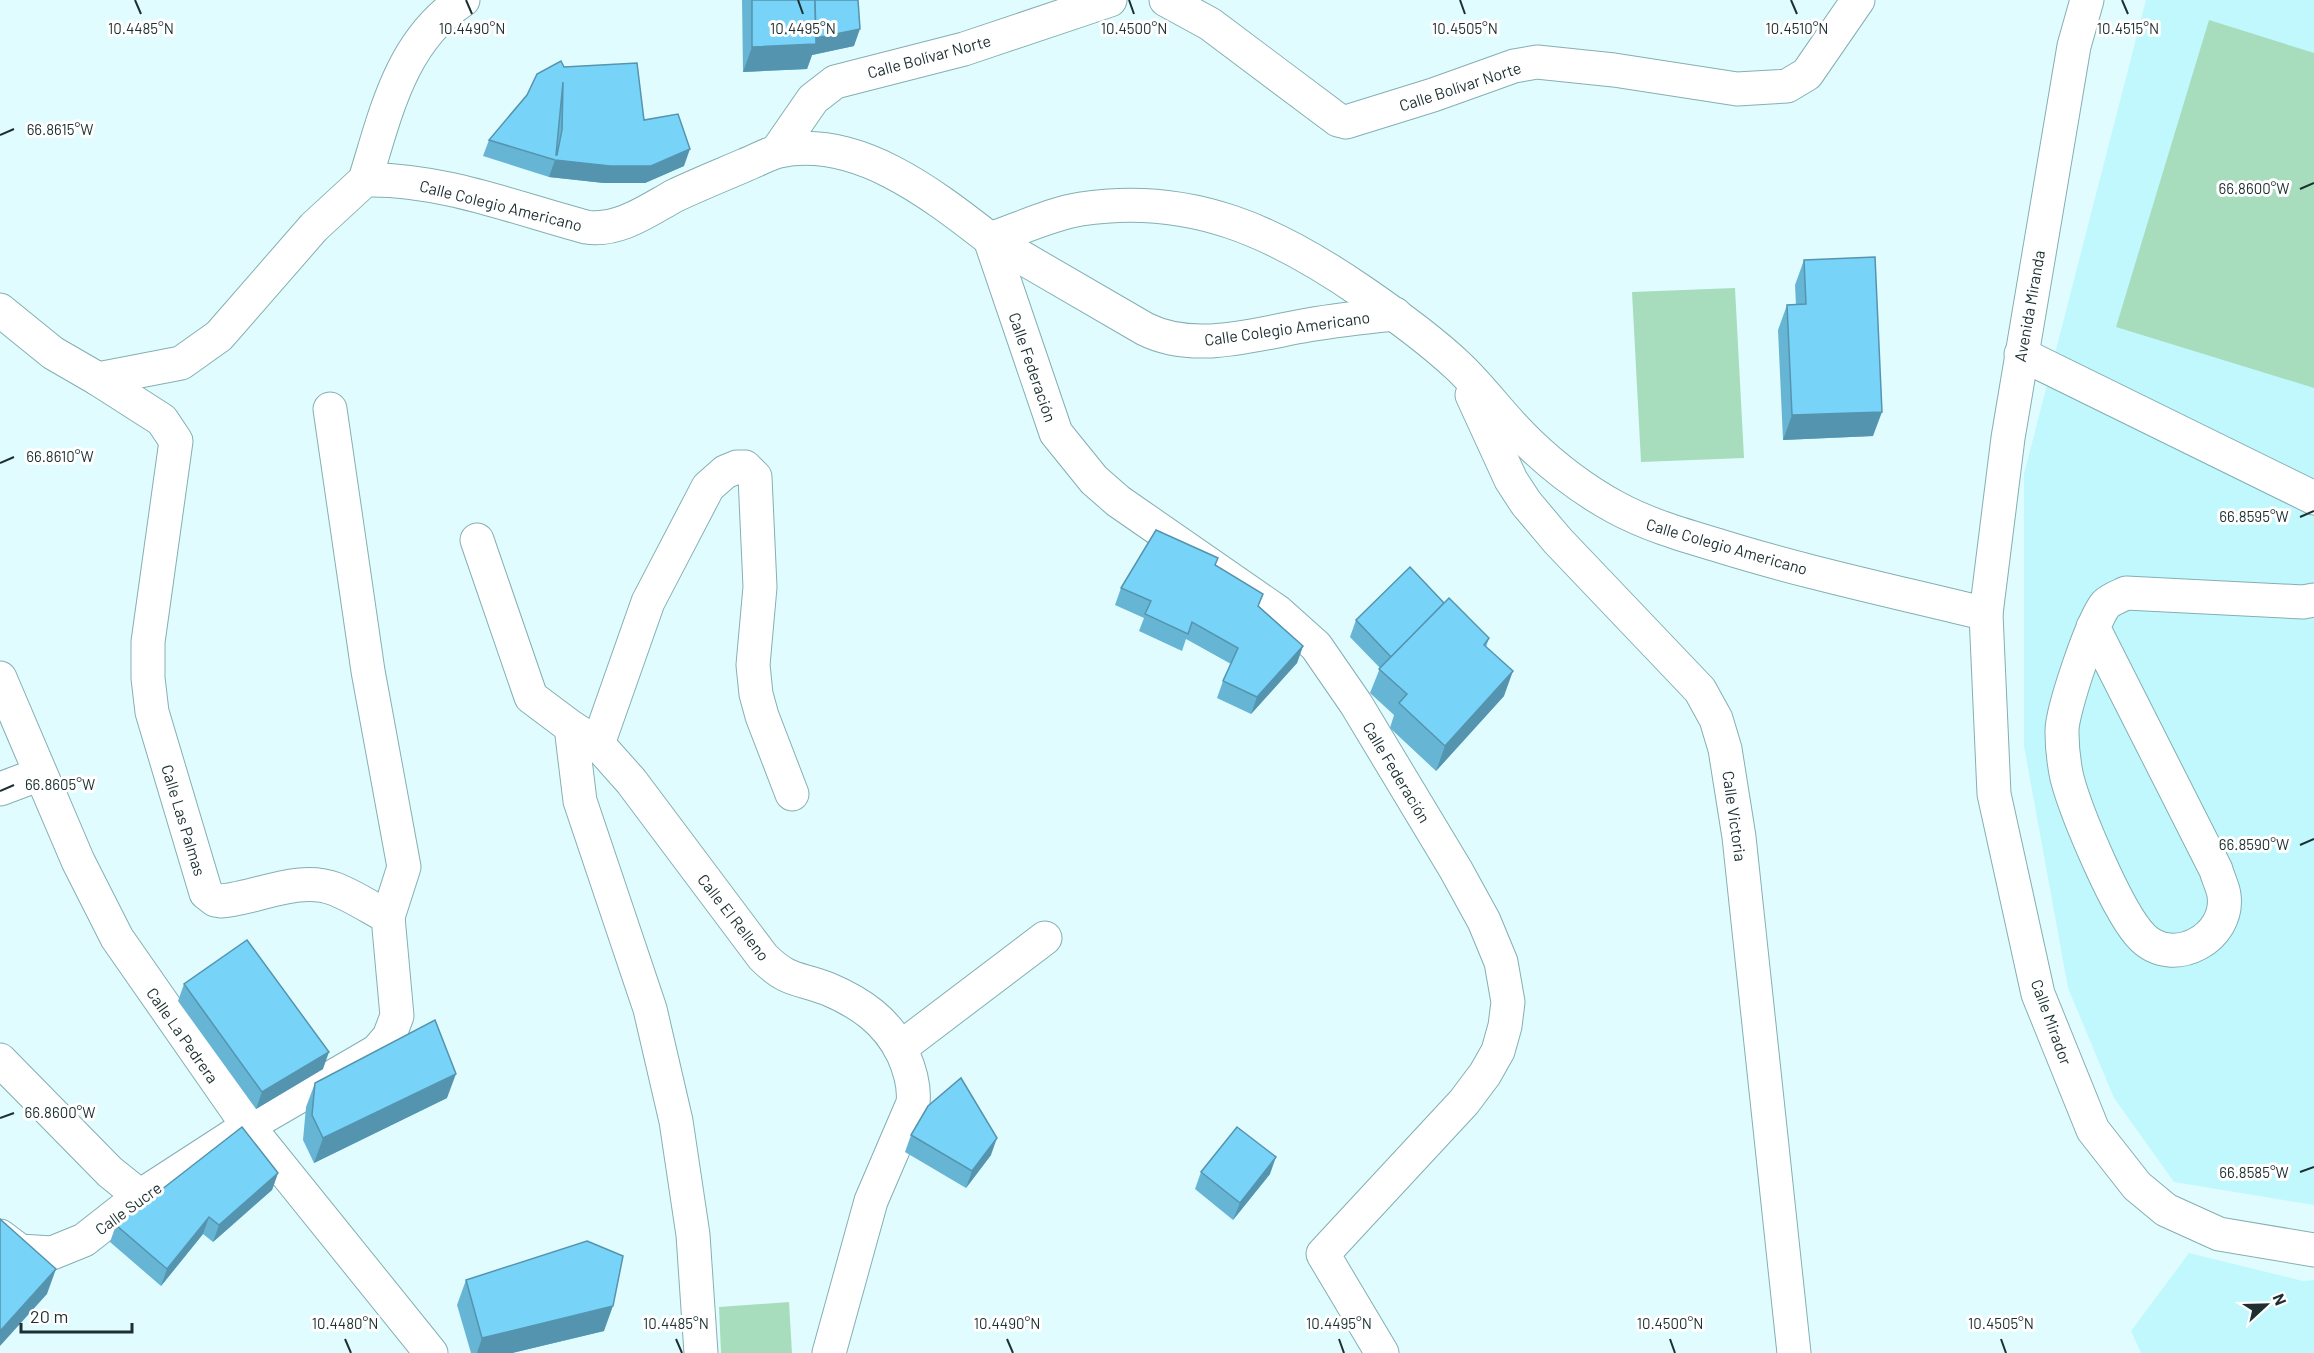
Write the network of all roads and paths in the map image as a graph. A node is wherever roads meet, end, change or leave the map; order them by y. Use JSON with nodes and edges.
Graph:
{"nodes":[{"id":1,"x":463,"y":0,"type":"edge"},
{"id":2,"x":1110,"y":0,"type":"edge"},
{"id":3,"x":1166,"y":0,"type":"edge"},
{"id":4,"x":1858,"y":0,"type":"edge"},
{"id":5,"x":2087,"y":0,"type":"edge"},
{"id":6,"x":777,"y":151,"type":"junction"},
{"id":7,"x":365,"y":180,"type":"junction"},
{"id":8,"x":990,"y":239,"type":"junction"},
{"id":9,"x":0,"y":310,"type":"edge"},
{"id":10,"x":1395,"y":314,"type":"junction"},
{"id":11,"x":2021,"y":354,"type":"junction"},
{"id":12,"x":1459,"y":366,"type":"junction"},
{"id":13,"x":98,"y":379,"type":"junction"},
{"id":14,"x":330,"y":409,"type":"dead end"},
{"id":15,"x":2314,"y":498,"type":"edge"},
{"id":16,"x":477,"y":540,"type":"dead end"},
{"id":17,"x":2314,"y":600,"type":"edge"},
{"id":18,"x":1986,"y":614,"type":"junction"},
{"id":19,"x":2093,"y":627,"type":"junction"},
{"id":20,"x":0,"y":678,"type":"edge"},
{"id":21,"x":571,"y":727,"type":"junction"},
{"id":22,"x":598,"y":744,"type":"junction"},
{"id":23,"x":40,"y":774,"type":"junction"},
{"id":24,"x":0,"y":789,"type":"edge"},
{"id":25,"x":792,"y":794,"type":"dead end"},
{"id":26,"x":388,"y":917,"type":"junction"},
{"id":27,"x":1045,"y":938,"type":"dead end"},
{"id":28,"x":900,"y":1048,"type":"junction"},
{"id":29,"x":0,"y":1060,"type":"edge"},
{"id":30,"x":248,"y":1126,"type":"junction"},
{"id":31,"x":140,"y":1196,"type":"junction"},
{"id":32,"x":0,"y":1236,"type":"edge"},
{"id":33,"x":2314,"y":1250,"type":"edge"},
{"id":34,"x":431,"y":1353,"type":"edge"},
{"id":35,"x":701,"y":1353,"type":"edge"},
{"id":36,"x":829,"y":1353,"type":"edge"},
{"id":37,"x":1382,"y":1353,"type":"edge"},
{"id":38,"x":1794,"y":1353,"type":"edge"}],
"edges":[{"from":1,"to":7,"type":"street"},
{"from":2,"to":6,"type":"street","name":"Calle Bolívar Norte"},
{"from":3,"to":4,"type":"street","name":"Calle Bolívar Norte"},
{"from":5,"to":11,"type":"street","name":"Avenida Miranda"},
{"from":6,"to":7,"type":"street","name":"Calle Colegio Americano"},
{"from":6,"to":8,"type":"street","name":"Calle Colegio Americano"},
{"from":7,"to":13,"type":"street"},
{"from":8,"to":10,"type":"street","name":"Calle Colegio Americano"},
{"from":8,"to":10,"type":"street","name":"Calle Colegio Americano"},
{"from":8,"to":37,"type":"street","name":"Calle Federación"},
{"from":9,"to":13,"type":"street"},
{"from":10,"to":12,"type":"street","name":"Calle Colegio Americano"},
{"from":11,"to":15,"type":"street"},
{"from":11,"to":18,"type":"street","name":"Avenida Miranda"},
{"from":12,"to":18,"type":"street","name":"Calle Colegio Americano"},
{"from":12,"to":38,"type":"street","name":"Calle Victoria"},
{"from":13,"to":26,"type":"street","name":"Calle Las Palmas"},
{"from":14,"to":26,"type":"street"},
{"from":16,"to":21,"type":"street","name":"Calle El Relleno"},
{"from":17,"to":19,"type":"street"},
{"from":18,"to":33,"type":"street","name":"Calle Mirador"},
{"from":19,"to":19,"type":"street"},
{"from":20,"to":23,"type":"street","name":"Calle La Pedrera"},
{"from":21,"to":22,"type":"street","name":"Calle El Relleno"},
{"from":21,"to":35,"type":"street"},
{"from":22,"to":25,"type":"street"},
{"from":22,"to":28,"type":"street","name":"Calle El Relleno"},
{"from":23,"to":24,"type":"street"},
{"from":23,"to":30,"type":"street","name":"Calle La Pedrera"},
{"from":26,"to":30,"type":"street"},
{"from":27,"to":28,"type":"street"},
{"from":28,"to":36,"type":"street","name":"Calle El Relleno"},
{"from":29,"to":31,"type":"street"},
{"from":30,"to":31,"type":"street","name":"Calle Sucre"},
{"from":30,"to":34,"type":"street","name":"Calle La Pedrera"},
{"from":31,"to":32,"type":"street","name":"Calle Sucre"}]}
